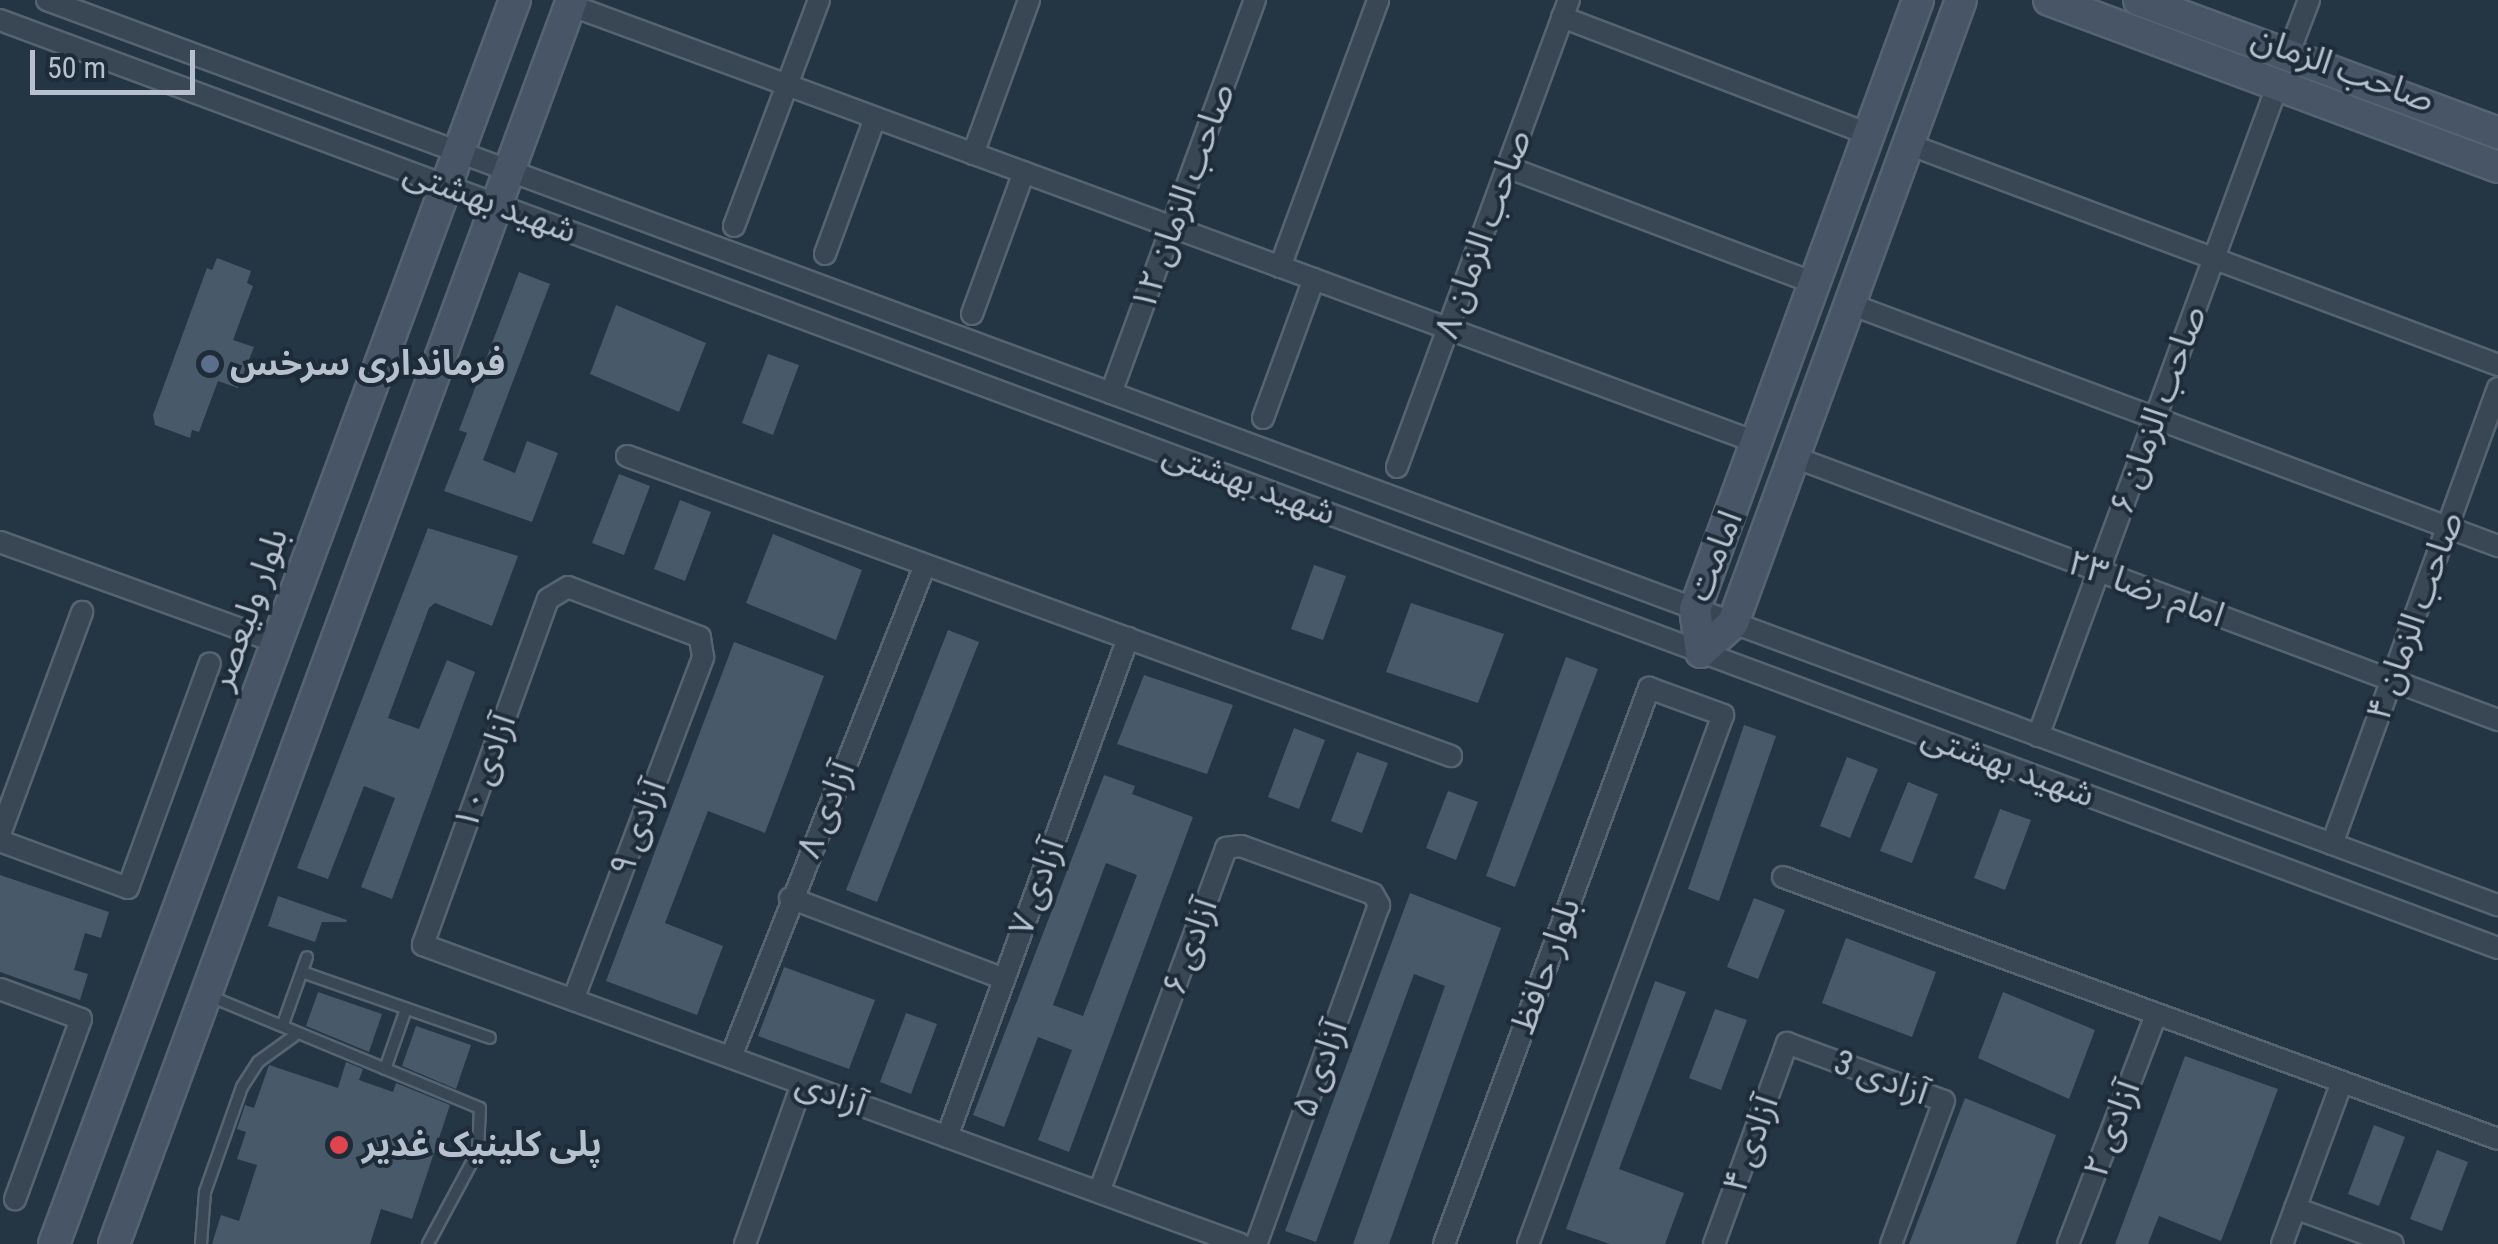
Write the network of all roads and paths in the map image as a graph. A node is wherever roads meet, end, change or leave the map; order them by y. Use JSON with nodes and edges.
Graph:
{"nodes":[{"id":1,"x":47,"y":0,"type":"edge"},
{"id":2,"x":515,"y":0,"type":"edge"},
{"id":3,"x":819,"y":0,"type":"edge"},
{"id":4,"x":1029,"y":0,"type":"edge"},
{"id":5,"x":1255,"y":0,"type":"edge"},
{"id":6,"x":1378,"y":0,"type":"edge"},
{"id":7,"x":1918,"y":0,"type":"edge"},
{"id":8,"x":1961,"y":0,"type":"edge"},
{"id":9,"x":2050,"y":0,"type":"edge"},
{"id":10,"x":2139,"y":0,"type":"edge"},
{"id":11,"x":2308,"y":0,"type":"edge"},
{"id":12,"x":571,"y":3,"type":"edge"},
{"id":13,"x":1565,"y":8,"type":"edge"},
{"id":14,"x":0,"y":20,"type":"edge"},
{"id":15,"x":2288,"y":55,"type":"junction"},
{"id":16,"x":2278,"y":84,"type":"junction"},
{"id":17,"x":788,"y":86,"type":"junction"},
{"id":18,"x":2421,"y":104,"type":"junction"},
{"id":19,"x":875,"y":118,"type":"junction"},
{"id":20,"x":2498,"y":133,"type":"edge"},
{"id":21,"x":1869,"y":134,"type":"junction"},
{"id":22,"x":2411,"y":134,"type":"junction"},
{"id":23,"x":1908,"y":144,"type":"junction"},
{"id":24,"x":458,"y":152,"type":"junction"},
{"id":25,"x":972,"y":154,"type":"junction"},
{"id":26,"x":1507,"y":167,"type":"junction"},
{"id":27,"x":2498,"y":167,"type":"edge"},
{"id":28,"x":510,"y":171,"type":"junction"},
{"id":29,"x":1024,"y":172,"type":"junction"},
{"id":30,"x":446,"y":186,"type":"junction"},
{"id":31,"x":498,"y":205,"type":"junction"},
{"id":32,"x":734,"y":226,"type":"dead end"},
{"id":33,"x":1172,"y":227,"type":"junction"},
{"id":34,"x":825,"y":254,"type":"dead end"},
{"id":35,"x":2214,"y":259,"type":"junction"},
{"id":36,"x":1280,"y":266,"type":"junction"},
{"id":37,"x":1314,"y":280,"type":"junction"},
{"id":38,"x":1814,"y":284,"type":"junction"},
{"id":39,"x":1850,"y":304,"type":"junction"},
{"id":40,"x":972,"y":314,"type":"dead end"},
{"id":41,"x":1449,"y":325,"type":"junction"},
{"id":42,"x":2498,"y":365,"type":"edge"},
{"id":43,"x":2498,"y":388,"type":"edge"},
{"id":44,"x":1111,"y":393,"type":"junction"},
{"id":45,"x":1263,"y":418,"type":"dead end"},
{"id":46,"x":2155,"y":418,"type":"junction"},
{"id":47,"x":1756,"y":442,"type":"junction"},
{"id":48,"x":627,"y":456,"type":"dead end"},
{"id":49,"x":1794,"y":457,"type":"junction"},
{"id":50,"x":1397,"y":467,"type":"dead end"},
{"id":51,"x":2448,"y":527,"type":"junction"},
{"id":52,"x":0,"y":542,"type":"edge"},
{"id":53,"x":2498,"y":546,"type":"edge"},
{"id":54,"x":925,"y":564,"type":"junction"},
{"id":55,"x":2099,"y":571,"type":"junction"},
{"id":56,"x":548,"y":599,"type":"joint"},
{"id":57,"x":1695,"y":609,"type":"junction"},
{"id":58,"x":82,"y":612,"type":"dead end"},
{"id":59,"x":1733,"y":623,"type":"junction"},
{"id":60,"x":1128,"y":638,"type":"junction"},
{"id":61,"x":277,"y":642,"type":"junction"},
{"id":62,"x":1701,"y":652,"type":"junction"},
{"id":63,"x":210,"y":663,"type":"dead end"},
{"id":64,"x":2392,"y":681,"type":"junction"},
{"id":65,"x":2498,"y":720,"type":"edge"},
{"id":66,"x":2038,"y":736,"type":"junction"},
{"id":67,"x":1451,"y":756,"type":"dead end"},
{"id":68,"x":0,"y":838,"type":"edge"},
{"id":69,"x":2332,"y":844,"type":"junction"},
{"id":70,"x":1784,"y":877,"type":"dead end"},
{"id":71,"x":1373,"y":894,"type":"joint"},
{"id":72,"x":790,"y":898,"type":"junction"},
{"id":73,"x":2498,"y":906,"type":"edge"},
{"id":74,"x":423,"y":944,"type":"joint"},
{"id":75,"x":2498,"y":948,"type":"edge"},
{"id":76,"x":306,"y":957,"type":"dead end"},
{"id":77,"x":302,"y":972,"type":"junction"},
{"id":78,"x":1004,"y":978,"type":"junction"},
{"id":79,"x":0,"y":990,"type":"edge"},
{"id":80,"x":206,"y":995,"type":"junction"},
{"id":81,"x":573,"y":1000,"type":"junction"},
{"id":82,"x":406,"y":1009,"type":"junction"},
{"id":83,"x":2156,"y":1015,"type":"junction"},
{"id":84,"x":283,"y":1024,"type":"junction"},
{"id":85,"x":294,"y":1036,"type":"junction"},
{"id":86,"x":490,"y":1038,"type":"dead end"},
{"id":87,"x":1787,"y":1044,"type":"joint"},
{"id":88,"x":731,"y":1057,"type":"junction"},
{"id":89,"x":386,"y":1069,"type":"junction"},
{"id":90,"x":2342,"y":1082,"type":"junction"},
{"id":91,"x":802,"y":1084,"type":"junction"},
{"id":92,"x":947,"y":1136,"type":"junction"},
{"id":93,"x":2498,"y":1139,"type":"edge"},
{"id":94,"x":1099,"y":1192,"type":"junction"},
{"id":95,"x":16,"y":1199,"type":"dead end"},
{"id":96,"x":69,"y":1206,"type":"junction"},
{"id":97,"x":2295,"y":1208,"type":"junction"},
{"id":98,"x":118,"y":1234,"type":"edge"},
{"id":99,"x":54,"y":1244,"type":"edge"},
{"id":100,"x":201,"y":1244,"type":"edge"},
{"id":101,"x":428,"y":1244,"type":"edge"},
{"id":102,"x":745,"y":1244,"type":"edge"},
{"id":103,"x":1240,"y":1244,"type":"edge"},
{"id":104,"x":1256,"y":1244,"type":"edge"},
{"id":105,"x":1444,"y":1244,"type":"edge"},
{"id":106,"x":1528,"y":1244,"type":"edge"},
{"id":107,"x":1714,"y":1244,"type":"edge"},
{"id":108,"x":1892,"y":1244,"type":"edge"},
{"id":109,"x":2068,"y":1244,"type":"edge"},
{"id":110,"x":2282,"y":1244,"type":"edge"},
{"id":111,"x":2393,"y":1244,"type":"edge"}],
"edges":[{"from":1,"to":24,"type":"street","name":"شهید بهشتی"},
{"from":2,"to":24,"type":"street","name":"بلوار ولیعصر"},
{"from":3,"to":17,"type":"street"},
{"from":4,"to":25,"type":"street"},
{"from":5,"to":33,"type":"street","name":"صاحب الزمان ۱۲"},
{"from":6,"to":36,"type":"street"},
{"from":7,"to":21,"type":"street","name":"امامت"},
{"from":8,"to":23,"type":"street","name":"امامت"},
{"from":9,"to":16,"type":"street","name":"صاحب الزمان"},
{"from":10,"to":15,"type":"street","name":"صاحب الزمان"},
{"from":11,"to":15,"type":"street"},
{"from":12,"to":17,"type":"street"},
{"from":12,"to":28,"type":"street"},
{"from":13,"to":21,"type":"street"},
{"from":13,"to":26,"type":"street","name":"صاحب الزمان ۸"},
{"from":14,"to":30,"type":"street","name":"شهید بهشتی"},
{"from":15,"to":18,"type":"street","name":"صاحب الزمان"},
{"from":16,"to":22,"type":"street","name":"صاحب الزمان"},
{"from":16,"to":35,"type":"street","name":"صاحب الزمان ۶"},
{"from":17,"to":19,"type":"street"},
{"from":17,"to":32,"type":"street"},
{"from":18,"to":20,"type":"street","name":"صاحب الزمان"},
{"from":18,"to":22,"type":"street"},
{"from":19,"to":25,"type":"street"},
{"from":19,"to":34,"type":"street"},
{"from":21,"to":38,"type":"street","name":"امامت"},
{"from":22,"to":27,"type":"street","name":"صاحب الزمان"},
{"from":23,"to":35,"type":"street"},
{"from":23,"to":39,"type":"street","name":"امامت"},
{"from":24,"to":28,"type":"street","name":"شهید بهشتی"},
{"from":24,"to":30,"type":"street","name":"بلوار ولیعصر"},
{"from":25,"to":29,"type":"street"},
{"from":26,"to":38,"type":"street"},
{"from":26,"to":41,"type":"street","name":"صاحب الزمان ۸"},
{"from":28,"to":31,"type":"street"},
{"from":28,"to":44,"type":"street","name":"شهید بهشتی"},
{"from":29,"to":33,"type":"street"},
{"from":29,"to":40,"type":"street"},
{"from":30,"to":31,"type":"street","name":"شهید بهشتی"},
{"from":30,"to":61,"type":"street","name":"بلوار ولیعصر"},
{"from":31,"to":62,"type":"street","name":"شهید بهشتی"},
{"from":31,"to":80,"type":"street"},
{"from":33,"to":36,"type":"street"},
{"from":33,"to":44,"type":"street","name":"صاحب الزمان ۱۲"},
{"from":35,"to":42,"type":"street"},
{"from":35,"to":46,"type":"street","name":"صاحب الزمان ۶"},
{"from":36,"to":37,"type":"street"},
{"from":37,"to":41,"type":"street"},
{"from":37,"to":45,"type":"street"},
{"from":38,"to":47,"type":"street","name":"امامت"},
{"from":39,"to":46,"type":"street"},
{"from":39,"to":49,"type":"street","name":"امامت"},
{"from":41,"to":47,"type":"street"},
{"from":41,"to":50,"type":"street","name":"صاحب الزمان ۸"},
{"from":43,"to":51,"type":"street","name":"صاحب الزمان ۴"},
{"from":44,"to":57,"type":"street","name":"شهید بهشتی"},
{"from":46,"to":51,"type":"street"},
{"from":46,"to":55,"type":"street","name":"صاحب الزمان ۶"},
{"from":47,"to":57,"type":"street","name":"امامت"},
{"from":48,"to":54,"type":"street"},
{"from":49,"to":55,"type":"street","name":"امام رضا ۲۳"},
{"from":49,"to":59,"type":"street","name":"امامت"},
{"from":51,"to":53,"type":"street"},
{"from":51,"to":64,"type":"street","name":"صاحب الزمان ۴"},
{"from":52,"to":61,"type":"street"},
{"from":54,"to":60,"type":"street"},
{"from":54,"to":72,"type":"street","name":"آزادی ۸"},
{"from":55,"to":64,"type":"street","name":"امام رضا ۲۳"},
{"from":55,"to":66,"type":"street","name":"صاحب الزمان ۶"},
{"from":56,"to":74,"type":"street","name":"آزادی ۱۰"},
{"from":56,"to":81,"type":"street","name":"آزادی ۹"},
{"from":57,"to":59,"type":"street","name":"شهید بهشتی"},
{"from":57,"to":62,"type":"street","name":"امامت"},
{"from":58,"to":68,"type":"street"},
{"from":59,"to":62,"type":"street","name":"امامت"},
{"from":59,"to":66,"type":"street","name":"شهید بهشتی"},
{"from":60,"to":67,"type":"street"},
{"from":60,"to":78,"type":"street","name":"آزادی ۷"},
{"from":61,"to":96,"type":"street","name":"بلوار ولیعصر"},
{"from":62,"to":75,"type":"street","name":"شهید بهشتی"},
{"from":63,"to":68,"type":"street"},
{"from":64,"to":65,"type":"street","name":"امام رضا ۲۳"},
{"from":64,"to":69,"type":"street","name":"صاحب الزمان ۴"},
{"from":66,"to":69,"type":"street","name":"شهید بهشتی"},
{"from":69,"to":73,"type":"street","name":"شهید بهشتی"},
{"from":70,"to":83,"type":"street"},
{"from":71,"to":94,"type":"street","name":"آزادی ۶"},
{"from":71,"to":104,"type":"street","name":"آزادی ۵"},
{"from":72,"to":78,"type":"street"},
{"from":72,"to":88,"type":"street","name":"آزادی ۸"},
{"from":74,"to":81,"type":"street","name":"آزادی"},
{"from":76,"to":77,"type":"lane"},
{"from":77,"to":82,"type":"lane"},
{"from":77,"to":84,"type":"lane"},
{"from":78,"to":92,"type":"street","name":"آزادی ۷"},
{"from":79,"to":95,"type":"street"},
{"from":80,"to":84,"type":"lane"},
{"from":80,"to":98,"type":"street"},
{"from":81,"to":88,"type":"street","name":"آزادی"},
{"from":82,"to":86,"type":"lane"},
{"from":82,"to":89,"type":"lane"},
{"from":83,"to":90,"type":"street"},
{"from":83,"to":109,"type":"street","name":"آزادی ۲"},
{"from":84,"to":85,"type":"lane"},
{"from":85,"to":89,"type":"lane"},
{"from":85,"to":100,"type":"lane"},
{"from":87,"to":107,"type":"street","name":"آزادی ۴"},
{"from":87,"to":108,"type":"street","name":"آزادی 3"},
{"from":88,"to":91,"type":"street","name":"آزادی"},
{"from":89,"to":101,"type":"lane"},
{"from":90,"to":93,"type":"street"},
{"from":90,"to":97,"type":"street"},
{"from":91,"to":92,"type":"street","name":"آزادی"},
{"from":91,"to":102,"type":"street"},
{"from":92,"to":94,"type":"street","name":"آزادی"},
{"from":94,"to":103,"type":"street","name":"آزادی"},
{"from":96,"to":98,"type":"street"},
{"from":96,"to":99,"type":"street","name":"بلوار ولیعصر"},
{"from":97,"to":110,"type":"street"},
{"from":97,"to":111,"type":"street"},
{"from":105,"to":106,"type":"street","name":"بلوار حافظ"}]}
